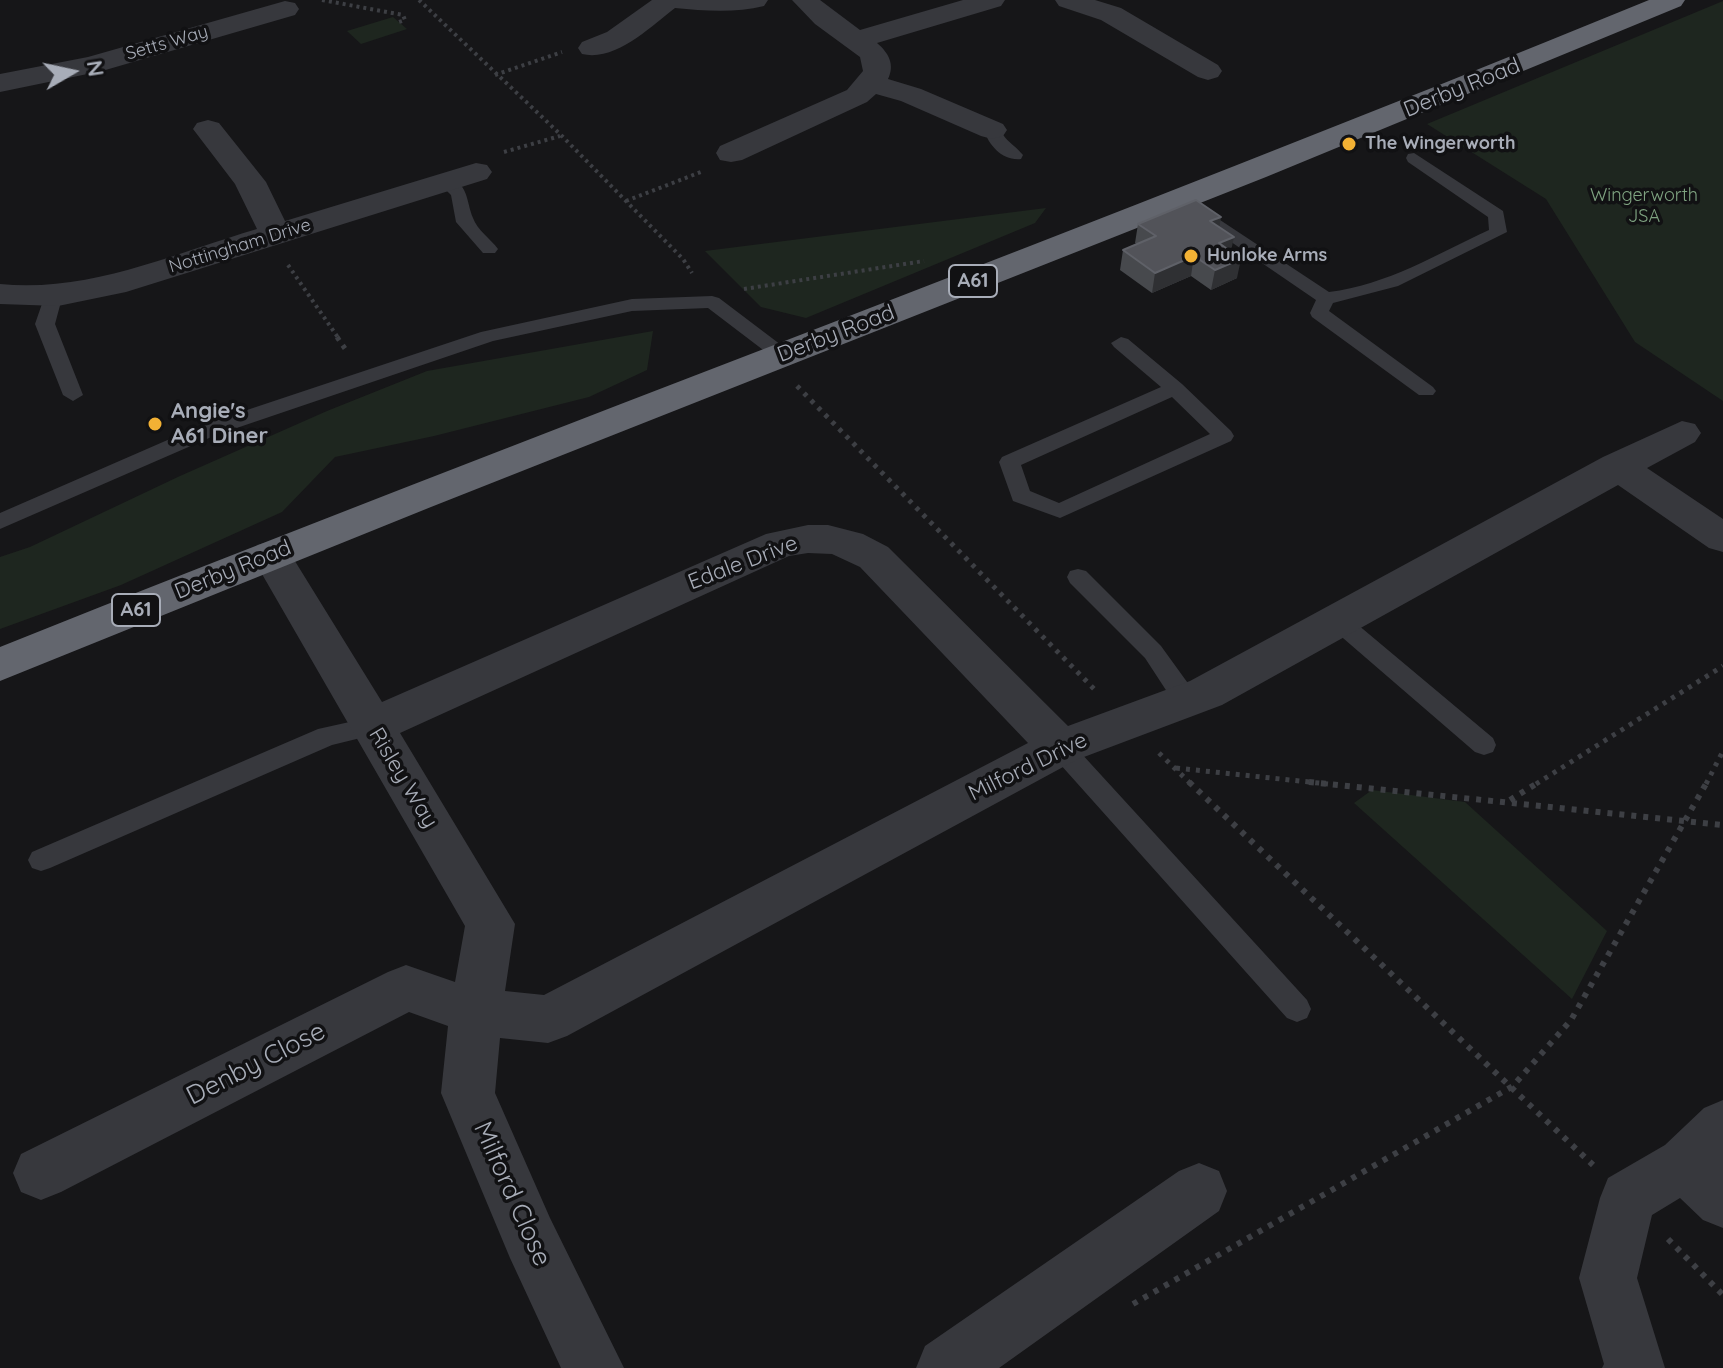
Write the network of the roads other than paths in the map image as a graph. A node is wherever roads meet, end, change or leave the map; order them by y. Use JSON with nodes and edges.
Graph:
{"nodes":[{"id":1,"x":669,"y":0,"type":"edge"},
{"id":2,"x":676,"y":0,"type":"edge"},
{"id":3,"x":755,"y":0,"type":"edge"},
{"id":4,"x":805,"y":0,"type":"edge"},
{"id":5,"x":992,"y":0,"type":"edge"},
{"id":6,"x":1068,"y":0,"type":"edge"},
{"id":7,"x":1672,"y":0,"type":"edge"},
{"id":8,"x":285,"y":9,"type":"dead end"},
{"id":9,"x":860,"y":39,"type":"junction"},
{"id":10,"x":592,"y":48,"type":"dead end"},
{"id":11,"x":1208,"y":71,"type":"dead end"},
{"id":12,"x":0,"y":83,"type":"edge"},
{"id":13,"x":873,"y":84,"type":"junction"},
{"id":14,"x":208,"y":129,"type":"dead end"},
{"id":15,"x":992,"y":130,"type":"joint"},
{"id":16,"x":731,"y":153,"type":"road end"},
{"id":17,"x":1015,"y":155,"type":"dead end"},
{"id":18,"x":1414,"y":158,"type":"dead end"},
{"id":19,"x":462,"y":177,"type":"joint"},
{"id":20,"x":1180,"y":201,"type":"junction"},
{"id":21,"x":276,"y":235,"type":"junction"},
{"id":22,"x":489,"y":249,"type":"dead end"},
{"id":23,"x":0,"y":294,"type":"edge"},
{"id":24,"x":53,"y":298,"type":"junction"},
{"id":25,"x":1326,"y":298,"type":"junction"},
{"id":26,"x":1121,"y":343,"type":"dead end"},
{"id":27,"x":777,"y":357,"type":"junction"},
{"id":28,"x":1175,"y":388,"type":"junction"},
{"id":29,"x":1426,"y":391,"type":"dead end"},
{"id":30,"x":73,"y":395,"type":"dead end"},
{"id":31,"x":1682,"y":433,"type":"dead end"},
{"id":32,"x":1617,"y":466,"type":"junction"},
{"id":33,"x":0,"y":522,"type":"edge"},
{"id":34,"x":1723,"y":538,"type":"edge"},
{"id":35,"x":271,"y":555,"type":"junction"},
{"id":36,"x":1078,"y":577,"type":"dead end"},
{"id":37,"x":1337,"y":620,"type":"junction"},
{"id":38,"x":0,"y":665,"type":"edge"},
{"id":39,"x":1186,"y":700,"type":"junction"},
{"id":40,"x":372,"y":726,"type":"junction"},
{"id":41,"x":1484,"y":745,"type":"dead end"},
{"id":42,"x":1060,"y":747,"type":"junction"},
{"id":43,"x":41,"y":860,"type":"dead end"},
{"id":44,"x":1297,"y":1009,"type":"dead end"},
{"id":45,"x":476,"y":1012,"type":"junction"},
{"id":46,"x":1710,"y":1163,"type":"edge"},
{"id":47,"x":41,"y":1173,"type":"dead end"},
{"id":48,"x":1199,"y":1191,"type":"dead end"},
{"id":49,"x":593,"y":1368,"type":"edge"},
{"id":50,"x":947,"y":1368,"type":"edge"},
{"id":51,"x":1633,"y":1368,"type":"edge"}],
"edges":[{"from":1,"to":10,"type":"street"},
{"from":2,"to":3,"type":"street"},
{"from":4,"to":9,"type":"street"},
{"from":5,"to":9,"type":"street"},
{"from":6,"to":11,"type":"street"},
{"from":7,"to":20,"type":"highway","name":"Derby Road","number":"A61"},
{"from":8,"to":12,"type":"street","name":"Setts Way"},
{"from":9,"to":13,"type":"street"},
{"from":13,"to":15,"type":"street"},
{"from":13,"to":16,"type":"street"},
{"from":14,"to":21,"type":"street"},
{"from":15,"to":17,"type":"lane"},
{"from":18,"to":25,"type":"lane"},
{"from":19,"to":21,"type":"street","name":"Nottingham Drive"},
{"from":19,"to":22,"type":"lane"},
{"from":20,"to":25,"type":"lane"},
{"from":20,"to":27,"type":"highway","name":"Derby Road","number":"A61"},
{"from":21,"to":24,"type":"street","name":"Nottingham Drive"},
{"from":23,"to":24,"type":"street","name":"Nottingham Drive"},
{"from":24,"to":30,"type":"lane"},
{"from":25,"to":29,"type":"lane"},
{"from":26,"to":28,"type":"lane"},
{"from":27,"to":33,"type":"lane"},
{"from":27,"to":35,"type":"highway","name":"Derby Road","number":"A61"},
{"from":28,"to":28,"type":"lane"},
{"from":31,"to":32,"type":"street","name":"Milford Drive"},
{"from":32,"to":34,"type":"street"},
{"from":32,"to":37,"type":"street","name":"Milford Drive"},
{"from":35,"to":38,"type":"highway","name":"Derby Road","number":"A61"},
{"from":35,"to":40,"type":"street","name":"Risley Way"},
{"from":36,"to":39,"type":"lane"},
{"from":37,"to":39,"type":"street","name":"Milford Drive"},
{"from":37,"to":41,"type":"lane"},
{"from":39,"to":42,"type":"street","name":"Milford Drive"},
{"from":40,"to":42,"type":"street","name":"Edale Drive"},
{"from":40,"to":43,"type":"lane"},
{"from":40,"to":45,"type":"street","name":"Risley Way"},
{"from":42,"to":44,"type":"lane"},
{"from":42,"to":45,"type":"street","name":"Milford Drive"},
{"from":45,"to":47,"type":"street","name":"Denby Close"},
{"from":45,"to":49,"type":"street","name":"Milford Close"},
{"from":46,"to":51,"type":"street"},
{"from":48,"to":50,"type":"street"}]}
